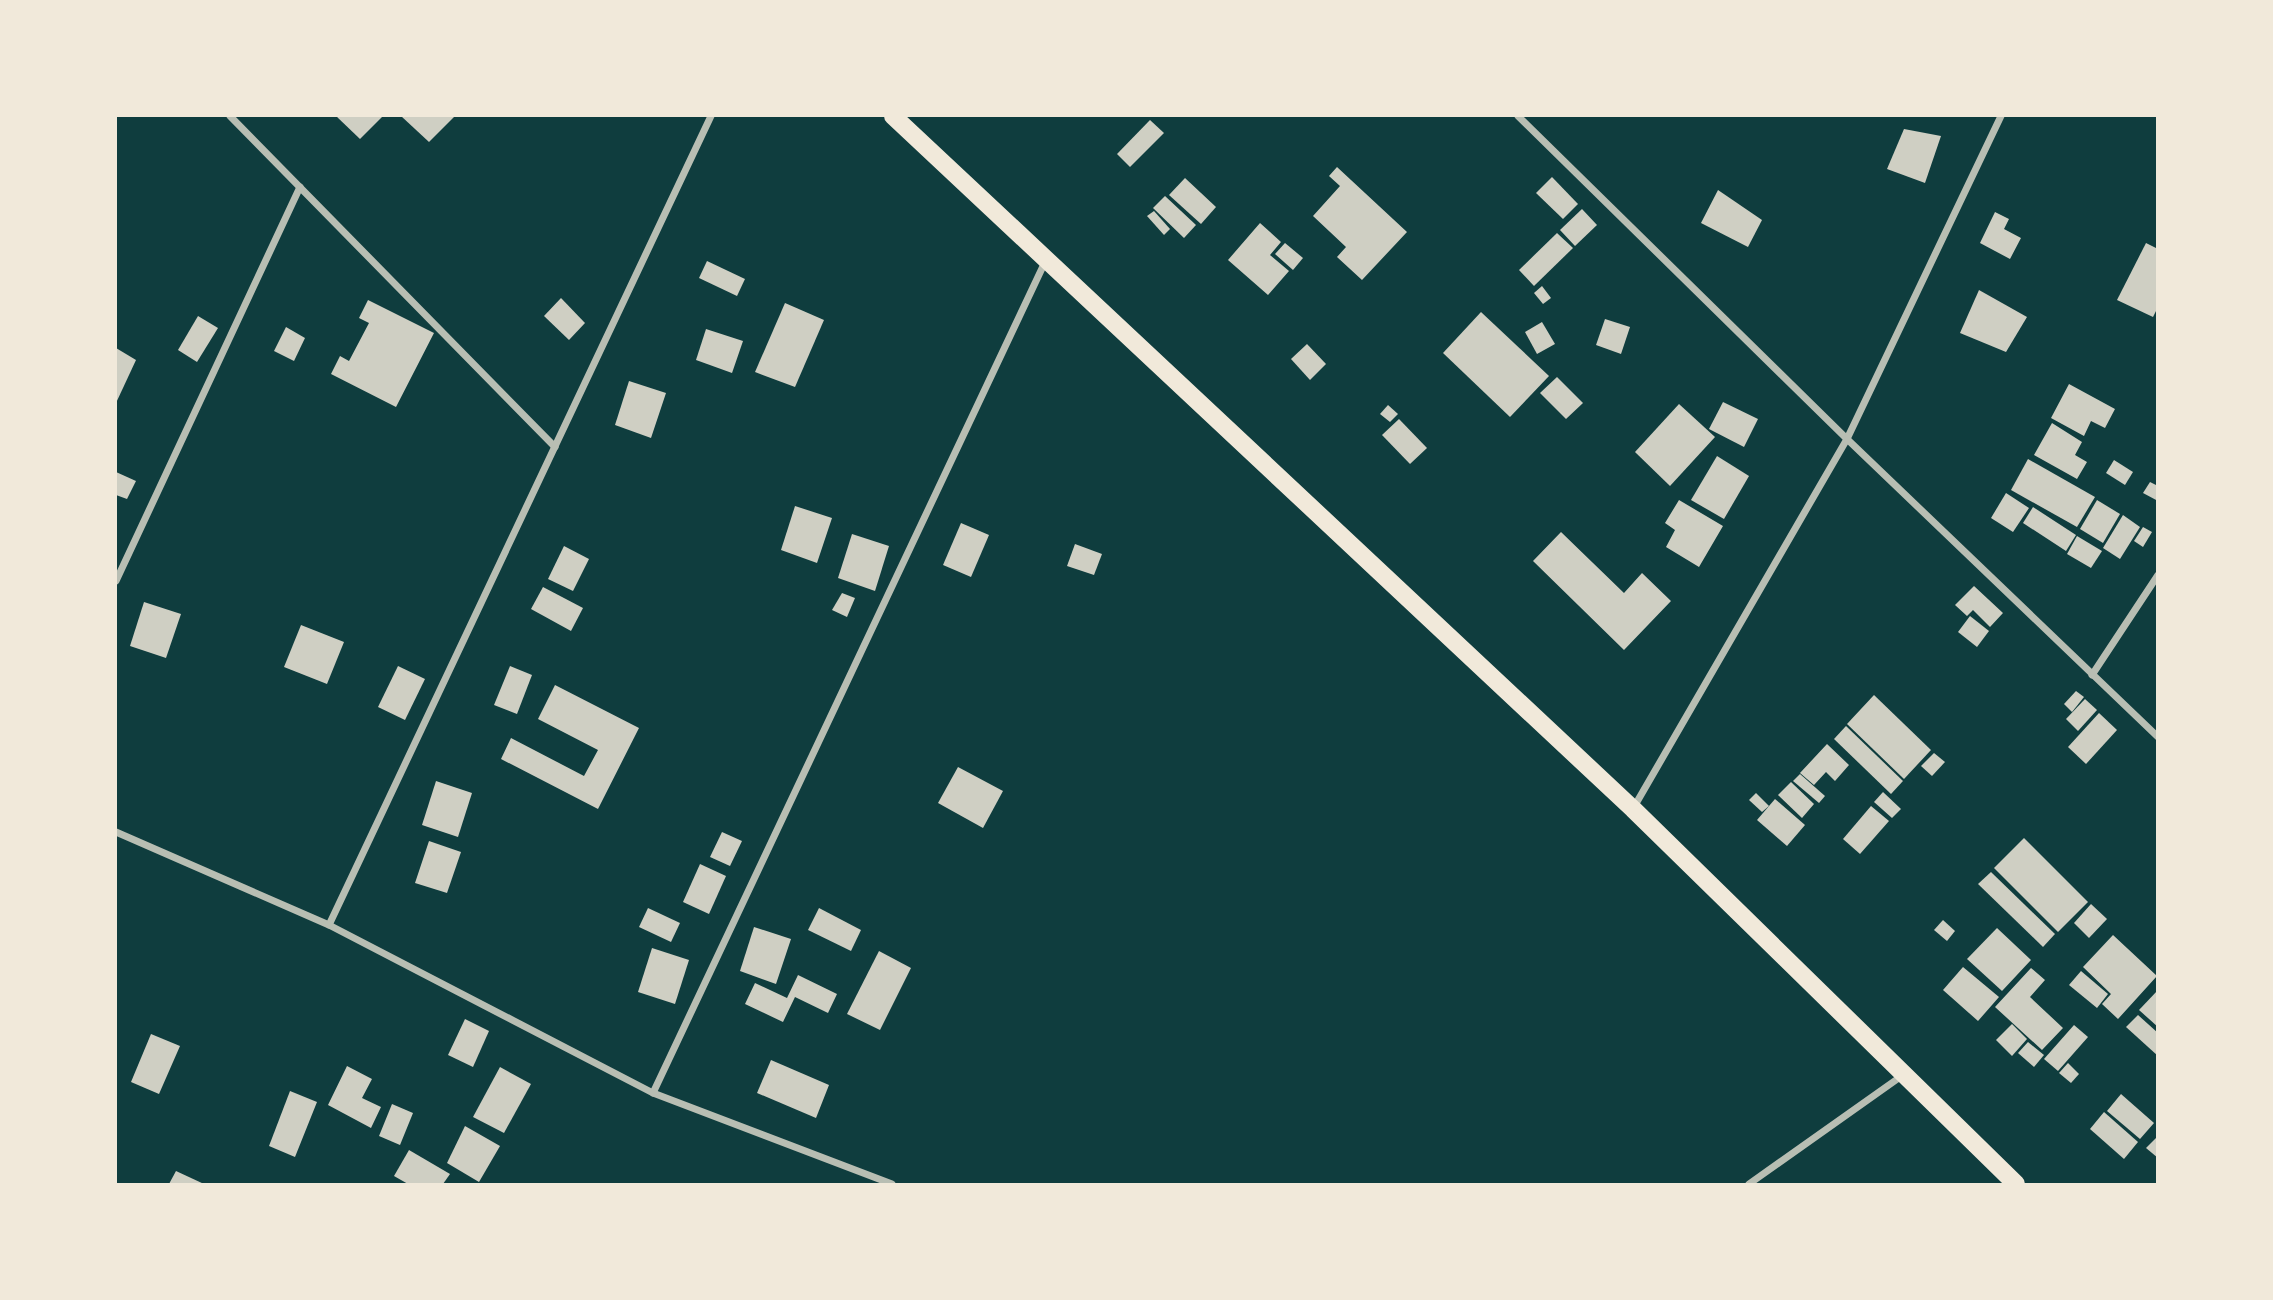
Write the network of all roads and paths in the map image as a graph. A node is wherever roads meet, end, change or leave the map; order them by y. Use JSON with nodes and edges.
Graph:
{"nodes":[{"id":1,"x":230,"y":116,"type":"edge"},
{"id":2,"x":711,"y":116,"type":"edge"},
{"id":3,"x":893,"y":116,"type":"edge"},
{"id":4,"x":1518,"y":116,"type":"edge"},
{"id":5,"x":2001,"y":116,"type":"edge"},
{"id":6,"x":300,"y":187,"type":"junction"},
{"id":7,"x":1046,"y":260,"type":"junction"},
{"id":8,"x":1847,"y":439,"type":"junction"},
{"id":9,"x":555,"y":447,"type":"junction"},
{"id":10,"x":2158,"y":575,"type":"edge"},
{"id":11,"x":116,"y":581,"type":"edge"},
{"id":12,"x":2092,"y":675,"type":"junction"},
{"id":13,"x":2158,"y":737,"type":"edge"},
{"id":14,"x":1633,"y":809,"type":"junction"},
{"id":15,"x":116,"y":832,"type":"edge"},
{"id":16,"x":329,"y":925,"type":"junction"},
{"id":17,"x":1904,"y":1075,"type":"junction"},
{"id":18,"x":653,"y":1093,"type":"junction"},
{"id":19,"x":892,"y":1185,"type":"edge"},
{"id":20,"x":1749,"y":1185,"type":"edge"},
{"id":21,"x":2016,"y":1185,"type":"edge"}],
"edges":[{"from":1,"to":6,"type":"street"},
{"from":2,"to":9,"type":"street"},
{"from":3,"to":7,"type":"main road"},
{"from":4,"to":8,"type":"street"},
{"from":5,"to":8,"type":"street"},
{"from":6,"to":9,"type":"street"},
{"from":6,"to":11,"type":"street"},
{"from":7,"to":14,"type":"main road"},
{"from":7,"to":18,"type":"street"},
{"from":8,"to":12,"type":"street"},
{"from":8,"to":14,"type":"street"},
{"from":9,"to":16,"type":"street"},
{"from":10,"to":12,"type":"street"},
{"from":12,"to":13,"type":"street"},
{"from":14,"to":17,"type":"main road"},
{"from":15,"to":16,"type":"street"},
{"from":16,"to":18,"type":"street"},
{"from":17,"to":20,"type":"street"},
{"from":17,"to":21,"type":"main road"},
{"from":18,"to":19,"type":"street"}]}
